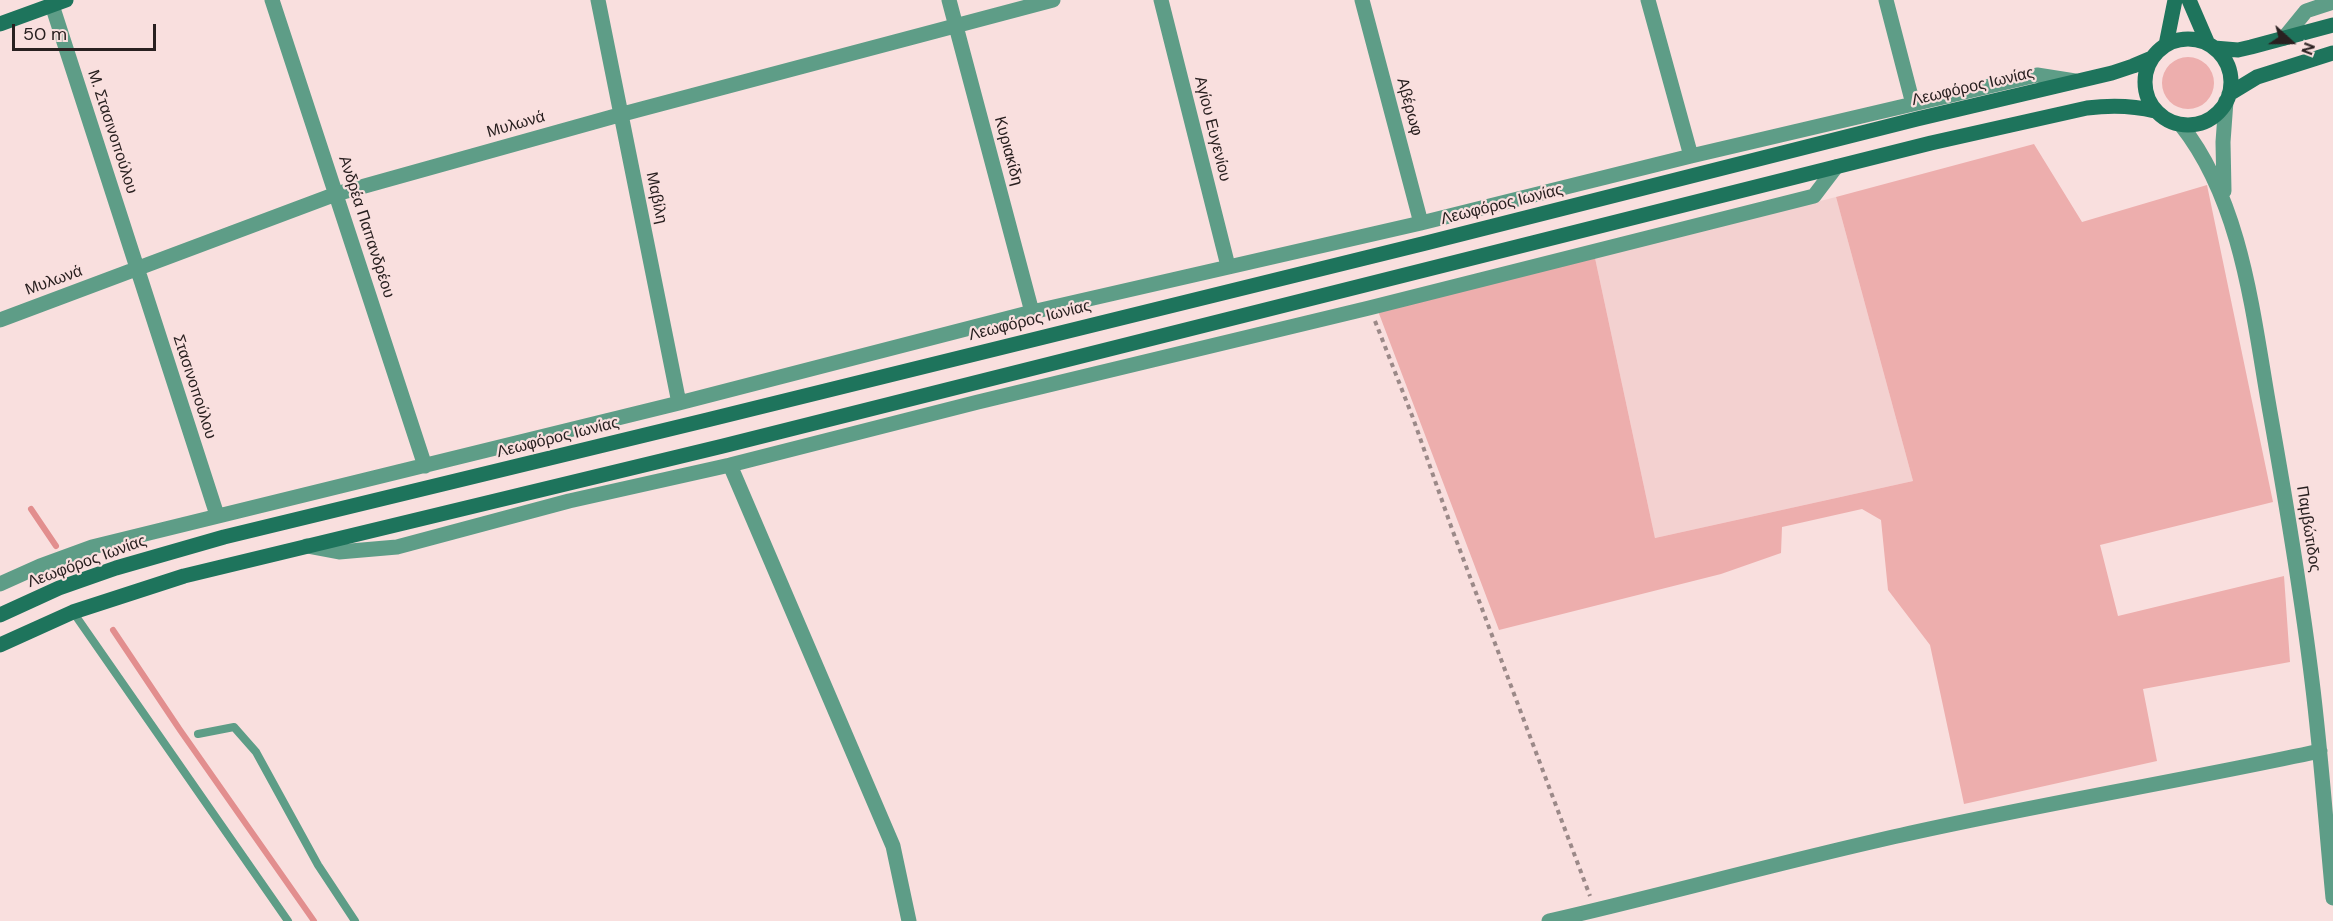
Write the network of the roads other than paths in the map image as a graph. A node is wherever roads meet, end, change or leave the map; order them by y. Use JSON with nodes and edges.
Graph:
{"nodes":[{"id":1,"x":272,"y":0,"type":"edge"},
{"id":2,"x":598,"y":0,"type":"edge"},
{"id":3,"x":950,"y":0,"type":"edge"},
{"id":4,"x":1053,"y":0,"type":"edge"},
{"id":5,"x":1161,"y":0,"type":"edge"},
{"id":6,"x":1362,"y":0,"type":"edge"},
{"id":7,"x":1648,"y":0,"type":"edge"},
{"id":8,"x":1886,"y":0,"type":"edge"},
{"id":9,"x":2175,"y":0,"type":"edge"},
{"id":10,"x":2189,"y":0,"type":"edge"},
{"id":11,"x":2333,"y":2,"type":"edge"},
{"id":12,"x":59,"y":3,"type":"edge"},
{"id":13,"x":0,"y":24,"type":"edge"},
{"id":14,"x":2333,"y":25,"type":"edge"},
{"id":15,"x":956,"y":26,"type":"junction"},
{"id":16,"x":2284,"y":38,"type":"junction"},
{"id":17,"x":2166,"y":45,"type":"junction"},
{"id":18,"x":2211,"y":46,"type":"junction"},
{"id":19,"x":2333,"y":53,"type":"edge"},
{"id":20,"x":2318,"y":57,"type":"junction"},
{"id":21,"x":2152,"y":58,"type":"junction"},
{"id":22,"x":2333,"y":61,"type":"edge"},
{"id":23,"x":2075,"y":81,"type":"junction"},
{"id":24,"x":2228,"y":98,"type":"junction"},
{"id":25,"x":1913,"y":104,"type":"junction"},
{"id":26,"x":2155,"y":111,"type":"junction"},
{"id":27,"x":619,"y":115,"type":"junction"},
{"id":28,"x":2181,"y":125,"type":"junction"},
{"id":29,"x":1691,"y":156,"type":"junction"},
{"id":30,"x":1836,"y":166,"type":"junction"},
{"id":31,"x":336,"y":194,"type":"junction"},
{"id":32,"x":2225,"y":206,"type":"junction"},
{"id":33,"x":1421,"y":223,"type":"junction"},
{"id":34,"x":1228,"y":266,"type":"junction"},
{"id":35,"x":137,"y":269,"type":"junction"},
{"id":36,"x":1032,"y":312,"type":"junction"},
{"id":37,"x":0,"y":320,"type":"edge"},
{"id":38,"x":679,"y":404,"type":"junction"},
{"id":39,"x":730,"y":465,"type":"junction"},
{"id":40,"x":425,"y":466,"type":"junction"},
{"id":41,"x":217,"y":516,"type":"junction"},
{"id":42,"x":308,"y":546,"type":"junction"},
{"id":43,"x":0,"y":584,"type":"edge"},
{"id":44,"x":73,"y":612,"type":"junction"},
{"id":45,"x":0,"y":615,"type":"edge"},
{"id":46,"x":0,"y":645,"type":"edge"},
{"id":47,"x":198,"y":734,"type":"dead end"},
{"id":48,"x":2324,"y":742,"type":"edge"},
{"id":49,"x":2329,"y":815,"type":"edge"},
{"id":50,"x":2333,"y":898,"type":"edge"},
{"id":51,"x":288,"y":921,"type":"edge"},
{"id":52,"x":355,"y":921,"type":"edge"},
{"id":53,"x":909,"y":921,"type":"edge"},
{"id":54,"x":1550,"y":921,"type":"edge"}],
"edges":[{"from":1,"to":31,"type":"street","name":"Ανδρέα Παπανδρέου"},
{"from":2,"to":27,"type":"street","name":"Μαβίλη"},
{"from":3,"to":15,"type":"street","name":"Κυριακίδη"},
{"from":4,"to":15,"type":"street","name":"Μυλωνά"},
{"from":5,"to":34,"type":"street","name":"Αγίου Ευγενίου"},
{"from":6,"to":33,"type":"street","name":"Αβέρωφ"},
{"from":7,"to":29,"type":"street"},
{"from":8,"to":25,"type":"street"},
{"from":9,"to":17,"type":"street"},
{"from":10,"to":18,"type":"street"},
{"from":11,"to":16,"type":"street"},
{"from":12,"to":13,"type":"street"},
{"from":12,"to":35,"type":"street","name":"Μ. Στασινοπούλου"},
{"from":14,"to":16,"type":"street"},
{"from":15,"to":27,"type":"street","name":"Μυλωνά"},
{"from":15,"to":36,"type":"street","name":"Κυριακίδη"},
{"from":16,"to":18,"type":"street"},
{"from":17,"to":18,"type":"street"},
{"from":17,"to":21,"type":"street"},
{"from":18,"to":24,"type":"street"},
{"from":19,"to":20,"type":"street"},
{"from":20,"to":22,"type":"street"},
{"from":20,"to":24,"type":"street"},
{"from":21,"to":23,"type":"street","name":"Λεωφόρος Ιωνίας"},
{"from":21,"to":26,"type":"street"},
{"from":23,"to":25,"type":"street","name":"Λεωφόρος Ιωνίας"},
{"from":23,"to":45,"type":"street","name":"Λεωφόρος Ιωνίας"},
{"from":24,"to":28,"type":"street"},
{"from":24,"to":32,"type":"street","name":"Παμβώτιδος"},
{"from":25,"to":29,"type":"street","name":"Λεωφόρος Ιωνίας"},
{"from":26,"to":28,"type":"street"},
{"from":26,"to":30,"type":"street"},
{"from":27,"to":31,"type":"street","name":"Μυλωνά"},
{"from":27,"to":38,"type":"street","name":"Μαβίλη"},
{"from":28,"to":32,"type":"street","name":"Παμβώτιδος"},
{"from":29,"to":33,"type":"street","name":"Λεωφόρος Ιωνίας"},
{"from":30,"to":39,"type":"street"},
{"from":30,"to":42,"type":"street"},
{"from":31,"to":35,"type":"street","name":"Μυλωνά"},
{"from":31,"to":40,"type":"street","name":"Ανδρέα Παπανδρέου"},
{"from":32,"to":48,"type":"street","name":"Παμβώτιδος"},
{"from":33,"to":34,"type":"street","name":"Λεωφόρος Ιωνίας"},
{"from":34,"to":36,"type":"street","name":"Λεωφόρος Ιωνίας"},
{"from":35,"to":37,"type":"street","name":"Μυλωνά"},
{"from":35,"to":41,"type":"street","name":"Στασινοπούλου"},
{"from":36,"to":38,"type":"street","name":"Λεωφόρος Ιωνίας"},
{"from":38,"to":40,"type":"street","name":"Λεωφόρος Ιωνίας"},
{"from":39,"to":42,"type":"street"},
{"from":39,"to":53,"type":"street"},
{"from":40,"to":41,"type":"street","name":"Λεωφόρος Ιωνίας"},
{"from":41,"to":43,"type":"street","name":"Λεωφόρος Ιωνίας"},
{"from":42,"to":44,"type":"street"},
{"from":44,"to":46,"type":"street"},
{"from":44,"to":51,"type":"lane"},
{"from":47,"to":52,"type":"lane"},
{"from":48,"to":49,"type":"street","name":"Παμβώτιδος"},
{"from":48,"to":54,"type":"street"},
{"from":49,"to":50,"type":"street","name":"Παμβώτιδος"}]}
